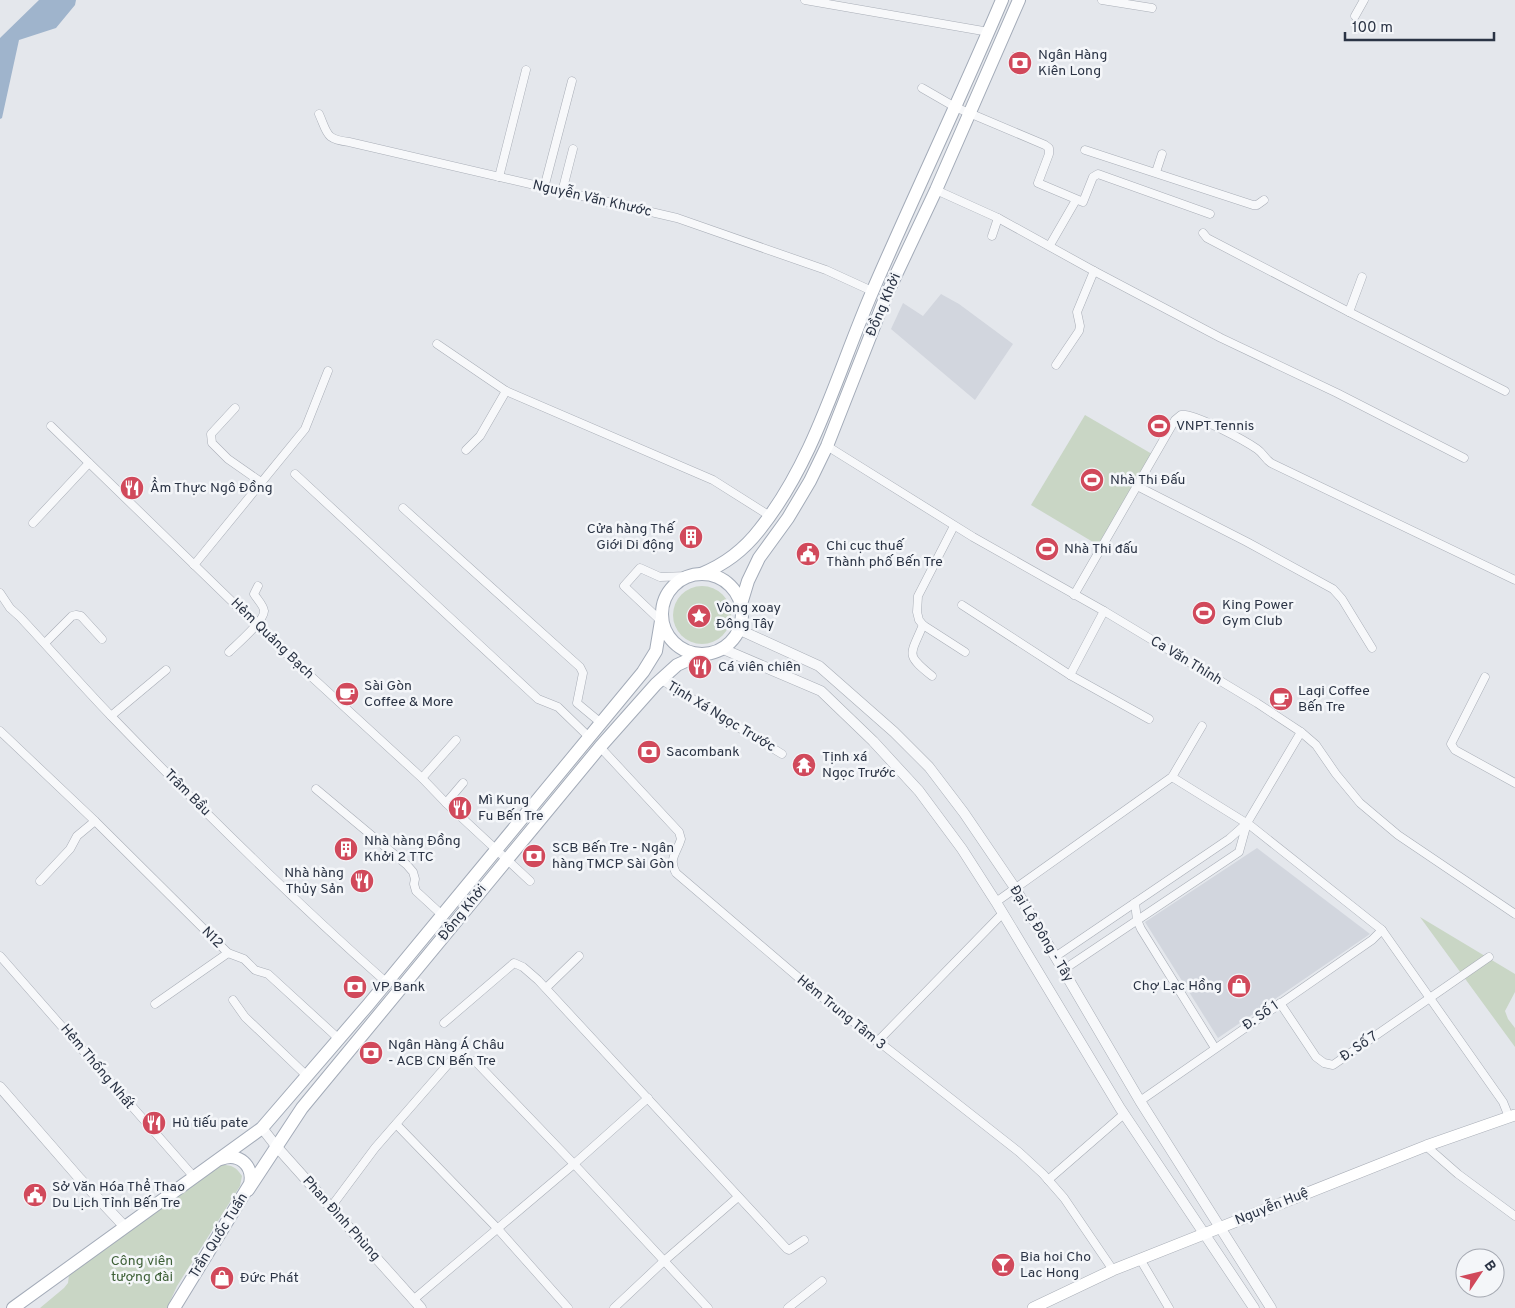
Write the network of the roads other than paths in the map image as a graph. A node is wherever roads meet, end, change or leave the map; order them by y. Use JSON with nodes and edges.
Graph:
{"nodes":[{"id":1,"x":805,"y":0,"type":"edge"},
{"id":2,"x":1002,"y":0,"type":"edge"},
{"id":3,"x":1019,"y":0,"type":"edge"},
{"id":4,"x":1102,"y":0,"type":"edge"},
{"id":5,"x":1364,"y":0,"type":"edge"},
{"id":6,"x":841,"y":3,"type":"edge"},
{"id":7,"x":1152,"y":8,"type":"dead end"},
{"id":8,"x":1355,"y":16,"type":"dead end"},
{"id":9,"x":989,"y":32,"type":"junction"},
{"id":10,"x":526,"y":70,"type":"dead end"},
{"id":11,"x":572,"y":81,"type":"dead end"},
{"id":12,"x":922,"y":88,"type":"dead end"},
{"id":13,"x":955,"y":107,"type":"junction"},
{"id":14,"x":969,"y":113,"type":"junction"},
{"id":15,"x":319,"y":114,"type":"dead end"},
{"id":16,"x":573,"y":149,"type":"dead end"},
{"id":17,"x":1085,"y":150,"type":"dead end"},
{"id":18,"x":1162,"y":154,"type":"dead end"},
{"id":19,"x":1156,"y":172,"type":"junction"},
{"id":20,"x":498,"y":177,"type":"junction"},
{"id":21,"x":544,"y":188,"type":"junction"},
{"id":22,"x":936,"y":190,"type":"junction"},
{"id":23,"x":562,"y":192,"type":"junction"},
{"id":24,"x":1076,"y":200,"type":"junction"},
{"id":25,"x":1264,"y":200,"type":"dead end"},
{"id":26,"x":1210,"y":214,"type":"dead end"},
{"id":27,"x":998,"y":218,"type":"junction"},
{"id":28,"x":1203,"y":233,"type":"dead end"},
{"id":29,"x":992,"y":236,"type":"dead end"},
{"id":30,"x":1050,"y":245,"type":"junction"},
{"id":31,"x":1094,"y":271,"type":"junction"},
{"id":32,"x":1362,"y":277,"type":"dead end"},
{"id":33,"x":872,"y":291,"type":"junction"},
{"id":34,"x":1349,"y":312,"type":"junction"},
{"id":35,"x":437,"y":344,"type":"dead end"},
{"id":36,"x":1056,"y":365,"type":"dead end"},
{"id":37,"x":328,"y":371,"type":"dead end"},
{"id":38,"x":506,"y":391,"type":"junction"},
{"id":39,"x":1505,"y":391,"type":"dead end"},
{"id":40,"x":235,"y":408,"type":"dead end"},
{"id":41,"x":51,"y":426,"type":"dead end"},
{"id":42,"x":827,"y":446,"type":"junction"},
{"id":43,"x":466,"y":450,"type":"dead end"},
{"id":44,"x":1464,"y":458,"type":"dead end"},
{"id":45,"x":89,"y":463,"type":"junction"},
{"id":46,"x":295,"y":474,"type":"dead end"},
{"id":47,"x":261,"y":482,"type":"junction"},
{"id":48,"x":1137,"y":486,"type":"junction"},
{"id":49,"x":403,"y":508,"type":"dead end"},
{"id":50,"x":770,"y":516,"type":"junction"},
{"id":51,"x":33,"y":523,"type":"dead end"},
{"id":52,"x":954,"y":526,"type":"junction"},
{"id":53,"x":194,"y":564,"type":"junction"},
{"id":54,"x":701,"y":574,"type":"junction"},
{"id":55,"x":687,"y":576,"type":"junction"},
{"id":56,"x":1515,"y":580,"type":"edge"},
{"id":57,"x":258,"y":586,"type":"dead end"},
{"id":58,"x":0,"y":593,"type":"edge"},
{"id":59,"x":1074,"y":595,"type":"junction"},
{"id":60,"x":741,"y":604,"type":"junction"},
{"id":61,"x":962,"y":605,"type":"dead end"},
{"id":62,"x":1104,"y":611,"type":"junction"},
{"id":63,"x":661,"y":621,"type":"junction"},
{"id":64,"x":256,"y":624,"type":"junction"},
{"id":65,"x":922,"y":625,"type":"junction"},
{"id":66,"x":740,"y":630,"type":"junction"},
{"id":67,"x":102,"y":639,"type":"dead end"},
{"id":68,"x":45,"y":644,"type":"junction"},
{"id":69,"x":1372,"y":648,"type":"dead end"},
{"id":70,"x":723,"y":649,"type":"junction"},
{"id":71,"x":229,"y":652,"type":"dead end"},
{"id":72,"x":965,"y":652,"type":"dead end"},
{"id":73,"x":699,"y":655,"type":"junction"},
{"id":74,"x":166,"y":670,"type":"dead end"},
{"id":75,"x":1070,"y":675,"type":"junction"},
{"id":76,"x":932,"y":676,"type":"dead end"},
{"id":77,"x":1485,"y":677,"type":"dead end"},
{"id":78,"x":660,"y":680,"type":"junction"},
{"id":79,"x":111,"y":716,"type":"junction"},
{"id":80,"x":1149,"y":719,"type":"dead end"},
{"id":81,"x":601,"y":724,"type":"junction"},
{"id":82,"x":1202,"y":726,"type":"dead end"},
{"id":83,"x":0,"y":731,"type":"edge"},
{"id":84,"x":1301,"y":732,"type":"junction"},
{"id":85,"x":590,"y":738,"type":"junction"},
{"id":86,"x":456,"y":740,"type":"dead end"},
{"id":87,"x":600,"y":747,"type":"junction"},
{"id":88,"x":782,"y":754,"type":"dead end"},
{"id":89,"x":1172,"y":776,"type":"junction"},
{"id":90,"x":422,"y":778,"type":"junction"},
{"id":91,"x":463,"y":783,"type":"dead end"},
{"id":92,"x":1515,"y":784,"type":"edge"},
{"id":93,"x":316,"y":790,"type":"dead end"},
{"id":94,"x":446,"y":803,"type":"junction"},
{"id":95,"x":95,"y":821,"type":"junction"},
{"id":96,"x":1247,"y":824,"type":"junction"},
{"id":97,"x":496,"y":849,"type":"junction"},
{"id":98,"x":507,"y":859,"type":"junction"},
{"id":99,"x":40,"y":881,"type":"dead end"},
{"id":100,"x":530,"y":881,"type":"dead end"},
{"id":101,"x":1015,"y":888,"type":"junction"},
{"id":102,"x":996,"y":902,"type":"junction"},
{"id":103,"x":1135,"y":903,"type":"junction"},
{"id":104,"x":1003,"y":913,"type":"junction"},
{"id":105,"x":1515,"y":914,"type":"edge"},
{"id":106,"x":442,"y":915,"type":"junction"},
{"id":107,"x":1138,"y":920,"type":"junction"},
{"id":108,"x":1382,"y":930,"type":"junction"},
{"id":109,"x":228,"y":953,"type":"junction"},
{"id":110,"x":0,"y":956,"type":"edge"},
{"id":111,"x":579,"y":956,"type":"dead end"},
{"id":112,"x":1055,"y":957,"type":"junction"},
{"id":113,"x":1489,"y":957,"type":"dead end"},
{"id":114,"x":1063,"y":970,"type":"junction"},
{"id":115,"x":386,"y":982,"type":"junction"},
{"id":116,"x":546,"y":988,"type":"junction"},
{"id":117,"x":1430,"y":998,"type":"junction"},
{"id":118,"x":232,"y":1000,"type":"dead end"},
{"id":119,"x":1280,"y":1003,"type":"junction"},
{"id":120,"x":155,"y":1004,"type":"dead end"},
{"id":121,"x":444,"y":1023,"type":"dead end"},
{"id":122,"x":339,"y":1039,"type":"junction"},
{"id":123,"x":877,"y":1042,"type":"junction"},
{"id":124,"x":464,"y":1047,"type":"dead end"},
{"id":125,"x":1215,"y":1048,"type":"junction"},
{"id":126,"x":352,"y":1049,"type":"junction"},
{"id":127,"x":475,"y":1061,"type":"dead end"},
{"id":128,"x":307,"y":1076,"type":"junction"},
{"id":129,"x":0,"y":1087,"type":"edge"},
{"id":130,"x":648,"y":1098,"type":"junction"},
{"id":131,"x":1140,"y":1101,"type":"junction"},
{"id":132,"x":1124,"y":1114,"type":"junction"},
{"id":133,"x":1512,"y":1116,"type":"edge"},
{"id":134,"x":396,"y":1124,"type":"junction"},
{"id":135,"x":262,"y":1128,"type":"junction"},
{"id":136,"x":276,"y":1146,"type":"junction"},
{"id":137,"x":1426,"y":1146,"type":"junction"},
{"id":138,"x":220,"y":1159,"type":"junction"},
{"id":139,"x":574,"y":1164,"type":"junction"},
{"id":140,"x":194,"y":1177,"type":"junction"},
{"id":141,"x":1048,"y":1180,"type":"junction"},
{"id":142,"x":248,"y":1190,"type":"junction"},
{"id":143,"x":738,"y":1197,"type":"junction"},
{"id":144,"x":331,"y":1207,"type":"junction"},
{"id":145,"x":1515,"y":1216,"type":"edge"},
{"id":146,"x":125,"y":1227,"type":"junction"},
{"id":147,"x":497,"y":1228,"type":"junction"},
{"id":148,"x":1219,"y":1228,"type":"junction"},
{"id":149,"x":1203,"y":1234,"type":"junction"},
{"id":150,"x":804,"y":1240,"type":"dead end"},
{"id":151,"x":1140,"y":1259,"type":"junction"},
{"id":152,"x":664,"y":1261,"type":"junction"},
{"id":153,"x":1113,"y":1270,"type":"junction"},
{"id":154,"x":822,"y":1281,"type":"dead end"},
{"id":155,"x":413,"y":1300,"type":"junction"},
{"id":156,"x":13,"y":1308,"type":"edge"},
{"id":157,"x":174,"y":1308,"type":"edge"},
{"id":158,"x":421,"y":1308,"type":"edge"},
{"id":159,"x":568,"y":1308,"type":"edge"},
{"id":160,"x":614,"y":1308,"type":"edge"},
{"id":161,"x":708,"y":1308,"type":"edge"},
{"id":162,"x":788,"y":1308,"type":"edge"},
{"id":163,"x":1033,"y":1308,"type":"edge"},
{"id":164,"x":1170,"y":1308,"type":"edge"},
{"id":165,"x":1254,"y":1308,"type":"edge"},
{"id":166,"x":1271,"y":1308,"type":"edge"}],
"edges":[{"from":1,"to":6,"type":"street"},
{"from":2,"to":9,"type":"main road","name":"Đồng Khởi"},
{"from":3,"to":14,"type":"main road","name":"Đồng Khởi"},
{"from":4,"to":7,"type":"street"},
{"from":5,"to":8,"type":"street"},
{"from":6,"to":9,"type":"street"},
{"from":9,"to":13,"type":"main road","name":"Đồng Khởi"},
{"from":10,"to":20,"type":"street"},
{"from":11,"to":21,"type":"street"},
{"from":12,"to":13,"type":"street"},
{"from":13,"to":14,"type":"street"},
{"from":13,"to":33,"type":"main road","name":"Đồng Khởi"},
{"from":14,"to":22,"type":"main road","name":"Đồng Khởi"},
{"from":14,"to":24,"type":"street"},
{"from":15,"to":20,"type":"street","name":"Nguyễn Văn Khước"},
{"from":16,"to":23,"type":"street"},
{"from":17,"to":19,"type":"street"},
{"from":18,"to":19,"type":"street"},
{"from":19,"to":25,"type":"street"},
{"from":20,"to":21,"type":"street","name":"Nguyễn Văn Khước"},
{"from":21,"to":23,"type":"street","name":"Nguyễn Văn Khước"},
{"from":22,"to":27,"type":"street"},
{"from":22,"to":42,"type":"main road","name":"Đồng Khởi"},
{"from":23,"to":33,"type":"street","name":"Nguyễn Văn Khước"},
{"from":24,"to":26,"type":"street"},
{"from":24,"to":30,"type":"street"},
{"from":27,"to":29,"type":"street"},
{"from":27,"to":30,"type":"street"},
{"from":28,"to":34,"type":"street"},
{"from":30,"to":31,"type":"street"},
{"from":31,"to":36,"type":"street"},
{"from":31,"to":44,"type":"street"},
{"from":32,"to":34,"type":"street"},
{"from":33,"to":50,"type":"main road","name":"Đồng Khởi"},
{"from":34,"to":39,"type":"street"},
{"from":35,"to":38,"type":"street"},
{"from":37,"to":47,"type":"street"},
{"from":38,"to":43,"type":"street"},
{"from":38,"to":50,"type":"street"},
{"from":40,"to":47,"type":"street"},
{"from":41,"to":45,"type":"street","name":"Hẻm Quảng Bạch"},
{"from":42,"to":52,"type":"street","name":"Ca Văn Thỉnh"},
{"from":42,"to":60,"type":"main road","name":"Đồng Khởi"},
{"from":45,"to":51,"type":"street"},
{"from":45,"to":53,"type":"street","name":"Hẻm Quảng Bạch"},
{"from":46,"to":85,"type":"street"},
{"from":47,"to":53,"type":"street"},
{"from":48,"to":56,"type":"street"},
{"from":48,"to":59,"type":"street"},
{"from":48,"to":69,"type":"street"},
{"from":49,"to":81,"type":"street"},
{"from":50,"to":54,"type":"main road","name":"Đồng Khởi"},
{"from":52,"to":59,"type":"street","name":"Ca Văn Thỉnh"},
{"from":52,"to":65,"type":"street"},
{"from":53,"to":64,"type":"street","name":"Hẻm Quảng Bạch"},
{"from":54,"to":55,"type":"main road"},
{"from":54,"to":60,"type":"main road"},
{"from":55,"to":63,"type":"main road"},
{"from":55,"to":63,"type":"street"},
{"from":57,"to":64,"type":"street"},
{"from":58,"to":68,"type":"street","name":"Trâm Bầu"},
{"from":59,"to":62,"type":"street","name":"Ca Văn Thỉnh"},
{"from":60,"to":66,"type":"main road"},
{"from":61,"to":75,"type":"street"},
{"from":62,"to":75,"type":"street"},
{"from":62,"to":84,"type":"street","name":"Ca Văn Thỉnh"},
{"from":63,"to":73,"type":"main road"},
{"from":63,"to":81,"type":"main road","name":"Đồng Khởi"},
{"from":64,"to":71,"type":"street"},
{"from":64,"to":90,"type":"street","name":"Hẻm Quảng Bạch"},
{"from":65,"to":72,"type":"street"},
{"from":65,"to":76,"type":"street"},
{"from":66,"to":70,"type":"main road"},
{"from":66,"to":101,"type":"street","name":"Đại Lộ Đông - Tây"},
{"from":67,"to":68,"type":"street"},
{"from":68,"to":79,"type":"street","name":"Trâm Bầu"},
{"from":70,"to":73,"type":"main road"},
{"from":70,"to":102,"type":"street","name":"Đại Lộ Đông - Tây"},
{"from":73,"to":78,"type":"main road","name":"Đồng Khởi"},
{"from":74,"to":79,"type":"street"},
{"from":75,"to":80,"type":"street"},
{"from":77,"to":92,"type":"street"},
{"from":78,"to":87,"type":"main road","name":"Đồng Khởi"},
{"from":78,"to":88,"type":"street","name":"Tịnh Xá Ngọc Trước"},
{"from":79,"to":115,"type":"street","name":"Trâm Bầu"},
{"from":81,"to":85,"type":"main road","name":"Đồng Khởi"},
{"from":82,"to":89,"type":"street"},
{"from":83,"to":95,"type":"street","name":"N12"},
{"from":84,"to":96,"type":"street"},
{"from":84,"to":105,"type":"street","name":"Ca Văn Thỉnh"},
{"from":85,"to":97,"type":"main road","name":"Đồng Khởi"},
{"from":86,"to":90,"type":"street"},
{"from":87,"to":98,"type":"main road","name":"Đồng Khởi"},
{"from":87,"to":123,"type":"street","name":"Hẻm Trung Tâm 3"},
{"from":89,"to":96,"type":"street"},
{"from":89,"to":101,"type":"street"},
{"from":90,"to":94,"type":"street","name":"Hẻm Quảng Bạch"},
{"from":91,"to":94,"type":"street"},
{"from":93,"to":106,"type":"street"},
{"from":94,"to":97,"type":"street","name":"Hẻm Quảng Bạch"},
{"from":95,"to":99,"type":"street"},
{"from":95,"to":109,"type":"street","name":"N12"},
{"from":96,"to":103,"type":"street"},
{"from":96,"to":107,"type":"street"},
{"from":96,"to":108,"type":"street"},
{"from":97,"to":98,"type":"street","name":"Hẻm Quảng Bạch"},
{"from":97,"to":106,"type":"main road","name":"Đồng Khởi"},
{"from":98,"to":100,"type":"street","name":"Hẻm Quảng Bạch"},
{"from":98,"to":126,"type":"main road","name":"Đồng Khởi"},
{"from":101,"to":102,"type":"street"},
{"from":101,"to":112,"type":"street","name":"Đại Lộ Đông - Tây"},
{"from":102,"to":104,"type":"street","name":"Đại Lộ Đông - Tây"},
{"from":103,"to":107,"type":"street"},
{"from":103,"to":112,"type":"street"},
{"from":104,"to":123,"type":"street"},
{"from":104,"to":132,"type":"street","name":"Đại Lộ Đông - Tây"},
{"from":106,"to":115,"type":"main road","name":"Đồng Khởi"},
{"from":107,"to":114,"type":"street"},
{"from":107,"to":125,"type":"street"},
{"from":108,"to":117,"type":"street"},
{"from":108,"to":119,"type":"street","name":"Đ. Số 1"},
{"from":109,"to":120,"type":"street"},
{"from":109,"to":122,"type":"street","name":"N12"},
{"from":110,"to":140,"type":"street","name":"Hẻm Thống Nhất"},
{"from":111,"to":116,"type":"street"},
{"from":112,"to":114,"type":"street","name":"Đại Lộ Đông - Tây"},
{"from":113,"to":117,"type":"street"},
{"from":114,"to":131,"type":"street","name":"Đại Lộ Đông - Tây"},
{"from":115,"to":122,"type":"main road","name":"Đồng Khởi"},
{"from":116,"to":121,"type":"street"},
{"from":116,"to":130,"type":"street"},
{"from":117,"to":119,"type":"street","name":"Đ. Số 7"},
{"from":117,"to":133,"type":"street"},
{"from":118,"to":128,"type":"street"},
{"from":119,"to":125,"type":"street","name":"Đ. Số 1"},
{"from":122,"to":126,"type":"main road"},
{"from":122,"to":128,"type":"main road","name":"Đồng Khởi"},
{"from":123,"to":141,"type":"street","name":"Hẻm Trung Tâm 3"},
{"from":124,"to":134,"type":"street"},
{"from":125,"to":131,"type":"street","name":"Đ. Số 1"},
{"from":126,"to":136,"type":"main road","name":"Đồng Khởi"},
{"from":127,"to":139,"type":"street"},
{"from":128,"to":135,"type":"main road","name":"Đồng Khởi"},
{"from":129,"to":146,"type":"street"},
{"from":130,"to":139,"type":"street"},
{"from":130,"to":143,"type":"street"},
{"from":131,"to":148,"type":"street","name":"Đại Lộ Đông - Tây"},
{"from":132,"to":141,"type":"street"},
{"from":132,"to":149,"type":"street","name":"Đại Lộ Đông - Tây"},
{"from":133,"to":137,"type":"main road","name":"Nguyễn Huệ"},
{"from":134,"to":144,"type":"street"},
{"from":134,"to":147,"type":"street"},
{"from":135,"to":136,"type":"street","name":"Phan Đình Phùng"},
{"from":135,"to":138,"type":"main road","name":"Đồng Khởi"},
{"from":136,"to":142,"type":"main road","name":"Đồng Khởi"},
{"from":136,"to":144,"type":"street","name":"Phan Đình Phùng"},
{"from":137,"to":145,"type":"street"},
{"from":137,"to":148,"type":"main road","name":"Nguyễn Huệ"},
{"from":138,"to":140,"type":"main road","name":"Đồng Khởi"},
{"from":138,"to":142,"type":"main road","name":"Trần Quốc Tuấn"},
{"from":139,"to":147,"type":"street"},
{"from":139,"to":152,"type":"street"},
{"from":140,"to":146,"type":"main road","name":"Đồng Khởi"},
{"from":141,"to":153,"type":"street","name":"Hẻm Trung Tâm 3"},
{"from":142,"to":157,"type":"main road","name":"Trần Quốc Tuấn"},
{"from":143,"to":150,"type":"street"},
{"from":143,"to":152,"type":"street"},
{"from":144,"to":155,"type":"street","name":"Phan Đình Phùng"},
{"from":146,"to":156,"type":"main road","name":"Đồng Khởi"},
{"from":147,"to":155,"type":"street"},
{"from":147,"to":159,"type":"street"},
{"from":148,"to":149,"type":"main road","name":"Nguyễn Huệ"},
{"from":148,"to":166,"type":"street","name":"Đại Lộ Đông - Tây"},
{"from":149,"to":151,"type":"main road","name":"Nguyễn Huệ"},
{"from":149,"to":165,"type":"street","name":"Đại Lộ Đông - Tây"},
{"from":151,"to":153,"type":"main road","name":"Nguyễn Huệ"},
{"from":151,"to":164,"type":"street"},
{"from":152,"to":160,"type":"street"},
{"from":152,"to":161,"type":"street"},
{"from":153,"to":163,"type":"main road","name":"Nguyễn Huệ"},
{"from":154,"to":162,"type":"street"},
{"from":155,"to":158,"type":"street","name":"Phan Đình Phùng"}]}
